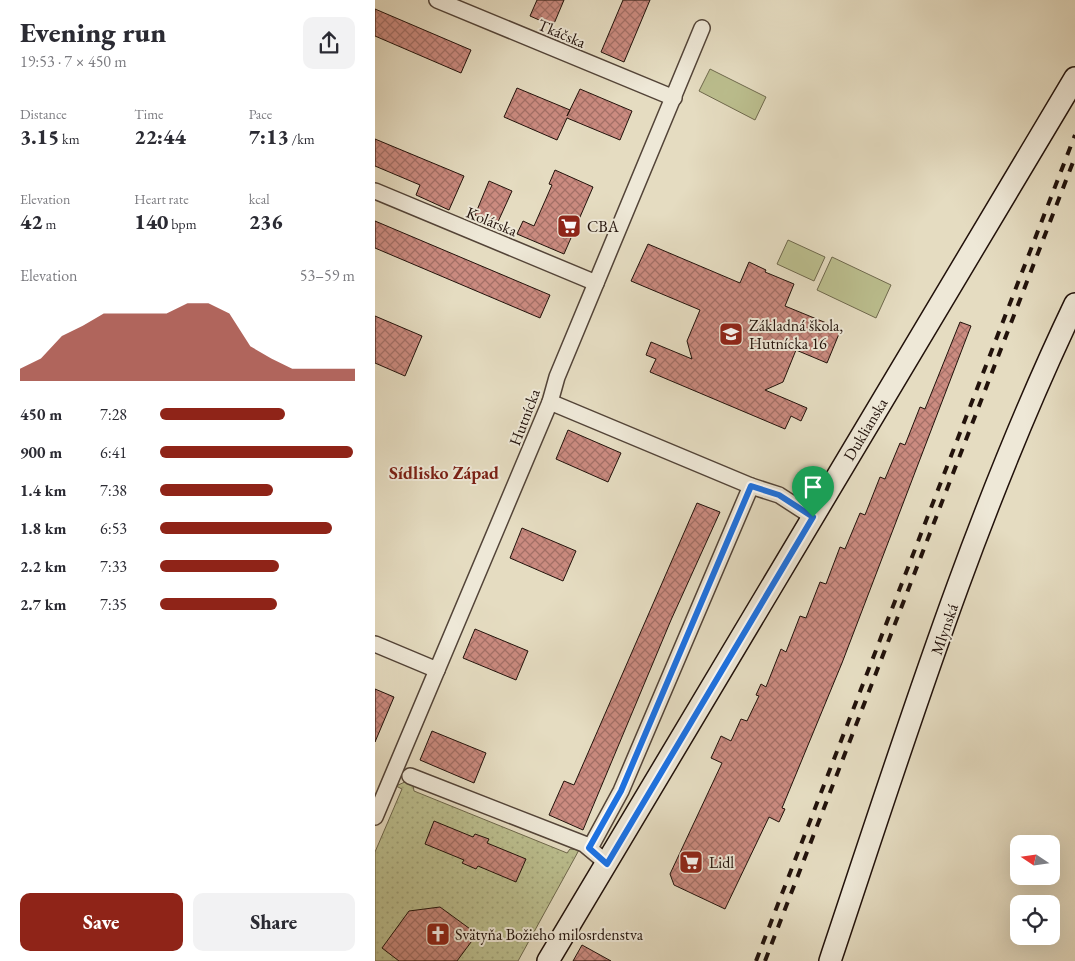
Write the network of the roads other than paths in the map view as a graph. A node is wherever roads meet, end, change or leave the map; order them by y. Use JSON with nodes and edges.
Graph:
{"nodes":[{"id":1,"x":437,"y":0,"type":"edge"},
{"id":2,"x":703,"y":28,"type":"dead end"},
{"id":3,"x":1075,"y":78,"type":"edge"},
{"id":4,"x":674,"y":98,"type":"junction"},
{"id":5,"x":375,"y":191,"type":"edge"},
{"id":6,"x":596,"y":282,"type":"junction"},
{"id":7,"x":1075,"y":304,"type":"edge"},
{"id":8,"x":550,"y":402,"type":"junction"},
{"id":9,"x":751,"y":486,"type":"junction"},
{"id":10,"x":813,"y":517,"type":"junction"},
{"id":11,"x":375,"y":644,"type":"edge"},
{"id":12,"x":437,"y":670,"type":"junction"},
{"id":13,"x":410,"y":776,"type":"dead end"},
{"id":14,"x":375,"y":816,"type":"edge"},
{"id":15,"x":589,"y":848,"type":"junction"},
{"id":16,"x":607,"y":864,"type":"junction"},
{"id":17,"x":548,"y":961,"type":"edge"},
{"id":18,"x":830,"y":961,"type":"edge"}],
"edges":[{"from":1,"to":4,"type":"street","name":"Tkáčska"},
{"from":2,"to":4,"type":"street","name":"Hutnícka"},
{"from":3,"to":10,"type":"main road","name":"Duklianska"},
{"from":4,"to":6,"type":"street","name":"Hutnícka"},
{"from":5,"to":6,"type":"street","name":"Kolárska"},
{"from":6,"to":8,"type":"street","name":"Hutnícka"},
{"from":7,"to":18,"type":"main road","name":"Mlynská"},
{"from":8,"to":9,"type":"street"},
{"from":8,"to":12,"type":"street","name":"Hutnícka"},
{"from":9,"to":10,"type":"street"},
{"from":9,"to":15,"type":"street"},
{"from":10,"to":16,"type":"main road","name":"Duklianska"},
{"from":11,"to":12,"type":"street"},
{"from":12,"to":14,"type":"street","name":"Hutnícka"},
{"from":13,"to":15,"type":"street"},
{"from":15,"to":16,"type":"street"},
{"from":16,"to":17,"type":"main road","name":"Duklianska"}]}
